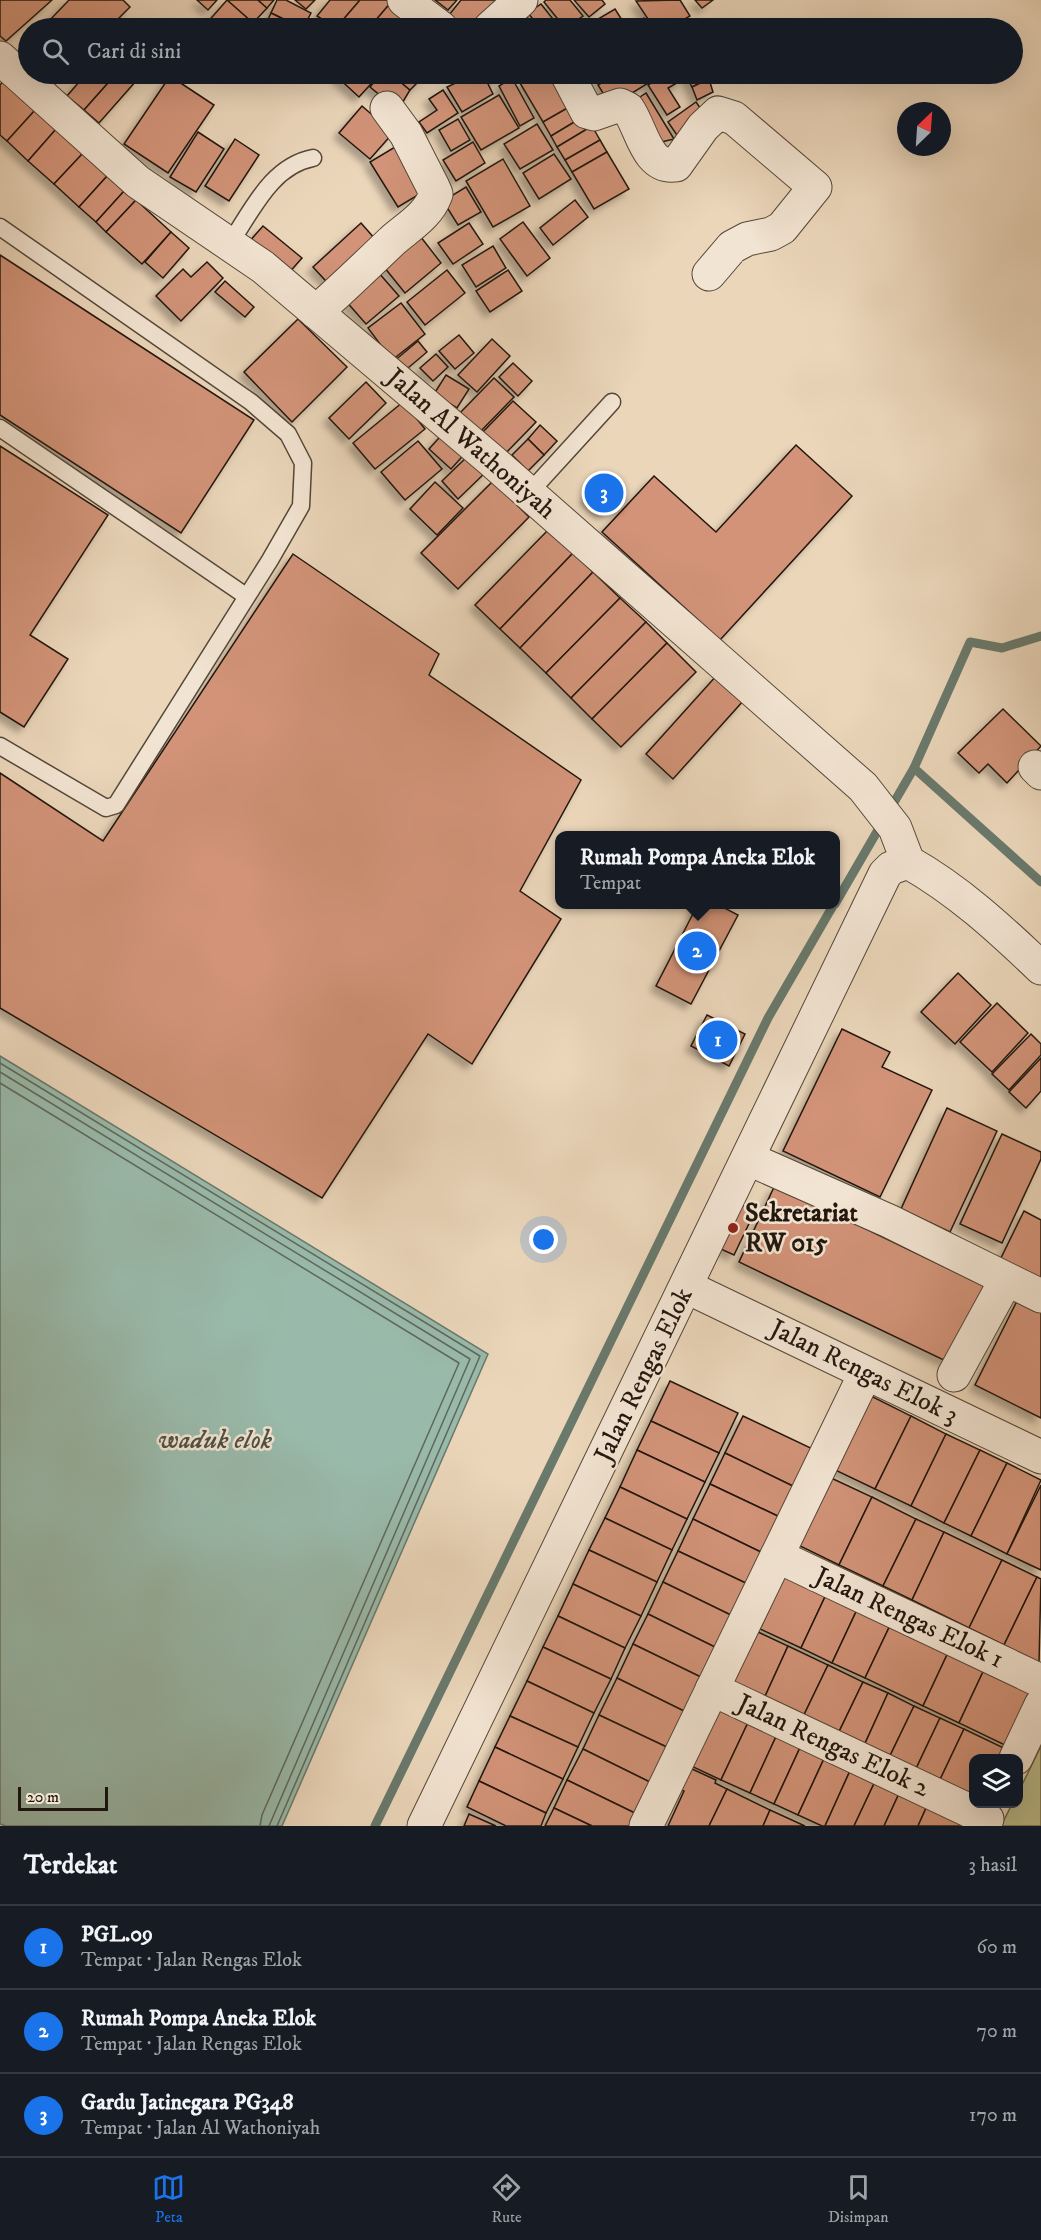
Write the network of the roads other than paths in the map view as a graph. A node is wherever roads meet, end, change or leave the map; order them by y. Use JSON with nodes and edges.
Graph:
{"nodes":[{"id":1,"x":521,"y":0,"type":"edge"},
{"id":2,"x":408,"y":1,"type":"edge"},
{"id":3,"x":429,"y":18,"type":"edge"},
{"id":4,"x":502,"y":18,"type":"edge"},
{"id":5,"x":0,"y":58,"type":"edge"},
{"id":6,"x":18,"y":74,"type":"edge"},
{"id":7,"x":29,"y":84,"type":"edge"},
{"id":8,"x":572,"y":84,"type":"edge"},
{"id":9,"x":387,"y":108,"type":"dead end"},
{"id":10,"x":313,"y":158,"type":"dead end"},
{"id":11,"x":0,"y":227,"type":"edge"},
{"id":12,"x":230,"y":243,"type":"junction"},
{"id":13,"x":709,"y":274,"type":"dead end"},
{"id":14,"x":316,"y":312,"type":"junction"},
{"id":15,"x":612,"y":402,"type":"dead end"},
{"id":16,"x":0,"y":428,"type":"edge"},
{"id":17,"x":529,"y":493,"type":"junction"},
{"id":18,"x":246,"y":596,"type":"junction"},
{"id":19,"x":0,"y":746,"type":"edge"},
{"id":20,"x":908,"y":862,"type":"junction"},
{"id":21,"x":1041,"y":968,"type":"edge"},
{"id":22,"x":749,"y":1159,"type":"junction"},
{"id":23,"x":1006,"y":1280,"type":"junction"},
{"id":24,"x":687,"y":1287,"type":"junction"},
{"id":25,"x":1041,"y":1296,"type":"edge"},
{"id":26,"x":865,"y":1374,"type":"junction"},
{"id":27,"x":954,"y":1375,"type":"dead end"},
{"id":28,"x":1041,"y":1457,"type":"edge"},
{"id":29,"x":777,"y":1556,"type":"junction"},
{"id":30,"x":1041,"y":1681,"type":"edge"},
{"id":31,"x":712,"y":1689,"type":"junction"},
{"id":32,"x":1041,"y":1705,"type":"edge"},
{"id":33,"x":1018,"y":1754,"type":"edge"},
{"id":34,"x":988,"y":1816,"type":"edge"},
{"id":35,"x":424,"y":1826,"type":"edge"},
{"id":36,"x":646,"y":1826,"type":"edge"}],
"edges":[{"from":1,"to":4,"type":"street"},
{"from":2,"to":3,"type":"street"},
{"from":5,"to":6,"type":"street","name":"Jalan Al Wathoniyah"},
{"from":7,"to":12,"type":"street","name":"Jalan Al Wathoniyah"},
{"from":8,"to":13,"type":"street"},
{"from":9,"to":14,"type":"street"},
{"from":10,"to":12,"type":"lane"},
{"from":11,"to":18,"type":"lane"},
{"from":12,"to":14,"type":"street","name":"Jalan Al Wathoniyah"},
{"from":14,"to":17,"type":"street","name":"Jalan Al Wathoniyah"},
{"from":15,"to":17,"type":"lane"},
{"from":16,"to":18,"type":"lane"},
{"from":17,"to":20,"type":"street","name":"Jalan Al Wathoniyah"},
{"from":18,"to":19,"type":"lane"},
{"from":20,"to":21,"type":"street"},
{"from":20,"to":22,"type":"street","name":"Jalan Rengas Elok"},
{"from":22,"to":23,"type":"street"},
{"from":22,"to":24,"type":"street","name":"Jalan Rengas Elok"},
{"from":23,"to":25,"type":"street"},
{"from":23,"to":27,"type":"street"},
{"from":24,"to":26,"type":"street","name":"Jalan Rengas Elok 3"},
{"from":24,"to":35,"type":"street","name":"Jalan Rengas Elok"},
{"from":26,"to":28,"type":"street","name":"Jalan Rengas Elok 3"},
{"from":26,"to":29,"type":"street"},
{"from":29,"to":30,"type":"street","name":"Jalan Rengas Elok 1"},
{"from":29,"to":31,"type":"street"},
{"from":31,"to":34,"type":"street","name":"Jalan Rengas Elok 2"},
{"from":31,"to":36,"type":"street"},
{"from":32,"to":33,"type":"street"}]}
